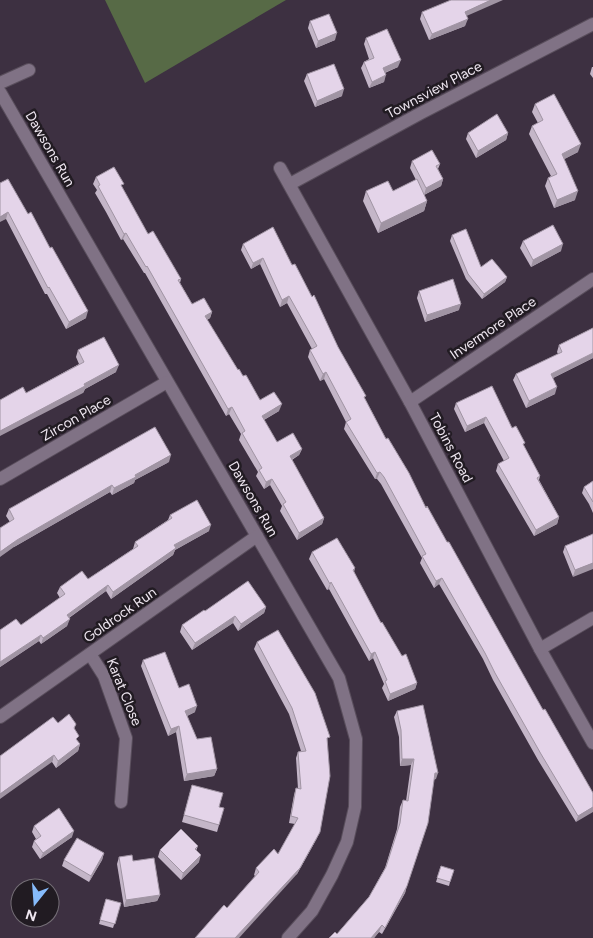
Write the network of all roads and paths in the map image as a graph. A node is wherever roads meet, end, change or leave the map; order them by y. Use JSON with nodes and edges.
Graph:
{"nodes":[{"id":1,"x":593,"y":24,"type":"edge"},
{"id":2,"x":28,"y":70,"type":"dead end"},
{"id":3,"x":0,"y":83,"type":"edge"},
{"id":4,"x":0,"y":92,"type":"edge"},
{"id":5,"x":280,"y":168,"type":"dead end"},
{"id":6,"x":290,"y":184,"type":"junction"},
{"id":7,"x":593,"y":279,"type":"edge"},
{"id":8,"x":167,"y":382,"type":"junction"},
{"id":9,"x":410,"y":402,"type":"junction"},
{"id":10,"x":0,"y":479,"type":"edge"},
{"id":11,"x":257,"y":536,"type":"junction"},
{"id":12,"x":593,"y":618,"type":"edge"},
{"id":13,"x":540,"y":649,"type":"junction"},
{"id":14,"x":90,"y":654,"type":"junction"},
{"id":15,"x":0,"y":717,"type":"edge"},
{"id":16,"x":593,"y":743,"type":"edge"},
{"id":17,"x":121,"y":802,"type":"dead end"},
{"id":18,"x":288,"y":938,"type":"edge"}],
"edges":[{"from":1,"to":6,"type":"street","name":"Townsview Place"},
{"from":2,"to":3,"type":"street"},
{"from":4,"to":8,"type":"street","name":"Dawsons Run"},
{"from":5,"to":6,"type":"street","name":"Tobins Road"},
{"from":6,"to":9,"type":"street","name":"Tobins Road"},
{"from":7,"to":9,"type":"street","name":"Invermore Place"},
{"from":8,"to":10,"type":"street","name":"Zircon Place"},
{"from":8,"to":11,"type":"street","name":"Dawsons Run"},
{"from":9,"to":13,"type":"street","name":"Tobins Road"},
{"from":11,"to":14,"type":"street","name":"Goldrock Run"},
{"from":11,"to":18,"type":"street","name":"Dawsons Run"},
{"from":12,"to":13,"type":"street"},
{"from":13,"to":16,"type":"street","name":"Tobins Road"},
{"from":14,"to":15,"type":"street","name":"Goldrock Run"},
{"from":14,"to":17,"type":"street","name":"Karat Close"}]}
